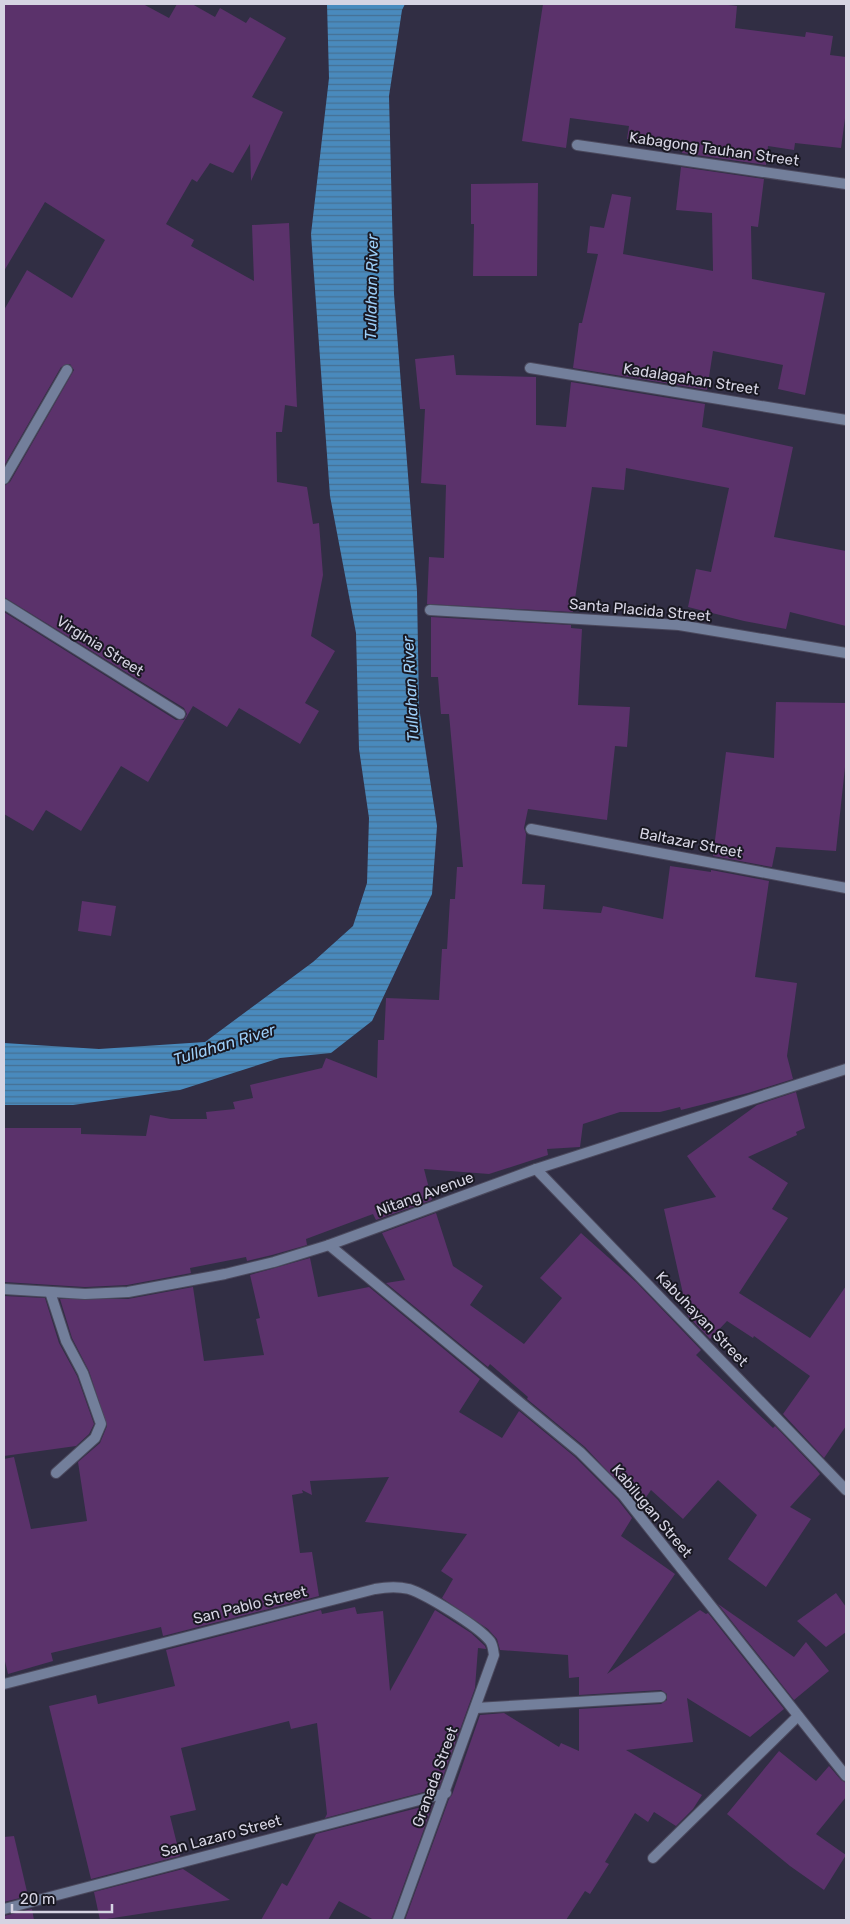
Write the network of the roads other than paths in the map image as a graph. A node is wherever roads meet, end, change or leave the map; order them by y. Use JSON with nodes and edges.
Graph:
{"nodes":[{"id":1,"x":577,"y":145,"type":"dead end"},
{"id":2,"x":846,"y":184,"type":"edge"},
{"id":3,"x":530,"y":368,"type":"dead end"},
{"id":4,"x":67,"y":370,"type":"dead end"},
{"id":5,"x":846,"y":420,"type":"edge"},
{"id":6,"x":4,"y":479,"type":"edge"},
{"id":7,"x":4,"y":604,"type":"edge"},
{"id":8,"x":430,"y":610,"type":"dead end"},
{"id":9,"x":846,"y":653,"type":"edge"},
{"id":10,"x":180,"y":714,"type":"dead end"},
{"id":11,"x":531,"y":829,"type":"dead end"},
{"id":12,"x":846,"y":888,"type":"edge"},
{"id":13,"x":846,"y":1069,"type":"edge"},
{"id":14,"x":536,"y":1169,"type":"junction"},
{"id":15,"x":329,"y":1245,"type":"junction"},
{"id":16,"x":4,"y":1289,"type":"edge"},
{"id":17,"x":50,"y":1292,"type":"junction"},
{"id":18,"x":56,"y":1473,"type":"dead end"},
{"id":19,"x":846,"y":1490,"type":"edge"},
{"id":20,"x":491,"y":1643,"type":"joint"},
{"id":21,"x":4,"y":1684,"type":"edge"},
{"id":22,"x":661,"y":1698,"type":"dead end"},
{"id":23,"x":476,"y":1708,"type":"junction"},
{"id":24,"x":798,"y":1716,"type":"junction"},
{"id":25,"x":846,"y":1776,"type":"edge"},
{"id":26,"x":446,"y":1793,"type":"junction"},
{"id":27,"x":653,"y":1858,"type":"dead end"},
{"id":28,"x":4,"y":1909,"type":"edge"},
{"id":29,"x":398,"y":1920,"type":"edge"}],
"edges":[{"from":1,"to":2,"type":"street","name":"Kabagong Tauhan Street"},
{"from":3,"to":5,"type":"street","name":"Kadalagahan Street"},
{"from":4,"to":6,"type":"street"},
{"from":7,"to":10,"type":"street","name":"Virginia Street"},
{"from":8,"to":9,"type":"street","name":"Santa Placida Street"},
{"from":11,"to":12,"type":"street","name":"Baltazar Street"},
{"from":13,"to":14,"type":"street","name":"Nitang Avenue"},
{"from":14,"to":15,"type":"street","name":"Nitang Avenue"},
{"from":14,"to":19,"type":"street","name":"Kabuhayan Street"},
{"from":15,"to":17,"type":"street","name":"Nitang Avenue"},
{"from":15,"to":24,"type":"street","name":"Kabilugan Street"},
{"from":16,"to":17,"type":"street","name":"Nitang Avenue"},
{"from":17,"to":18,"type":"street"},
{"from":20,"to":21,"type":"street","name":"San Pablo Street"},
{"from":20,"to":23,"type":"street","name":"Granada Street"},
{"from":22,"to":23,"type":"street"},
{"from":23,"to":26,"type":"street","name":"Granada Street"},
{"from":24,"to":25,"type":"street","name":"Kabilugan Street"},
{"from":24,"to":27,"type":"street"},
{"from":26,"to":28,"type":"street","name":"San Lazaro Street"},
{"from":26,"to":29,"type":"street","name":"Granada Street"}]}
